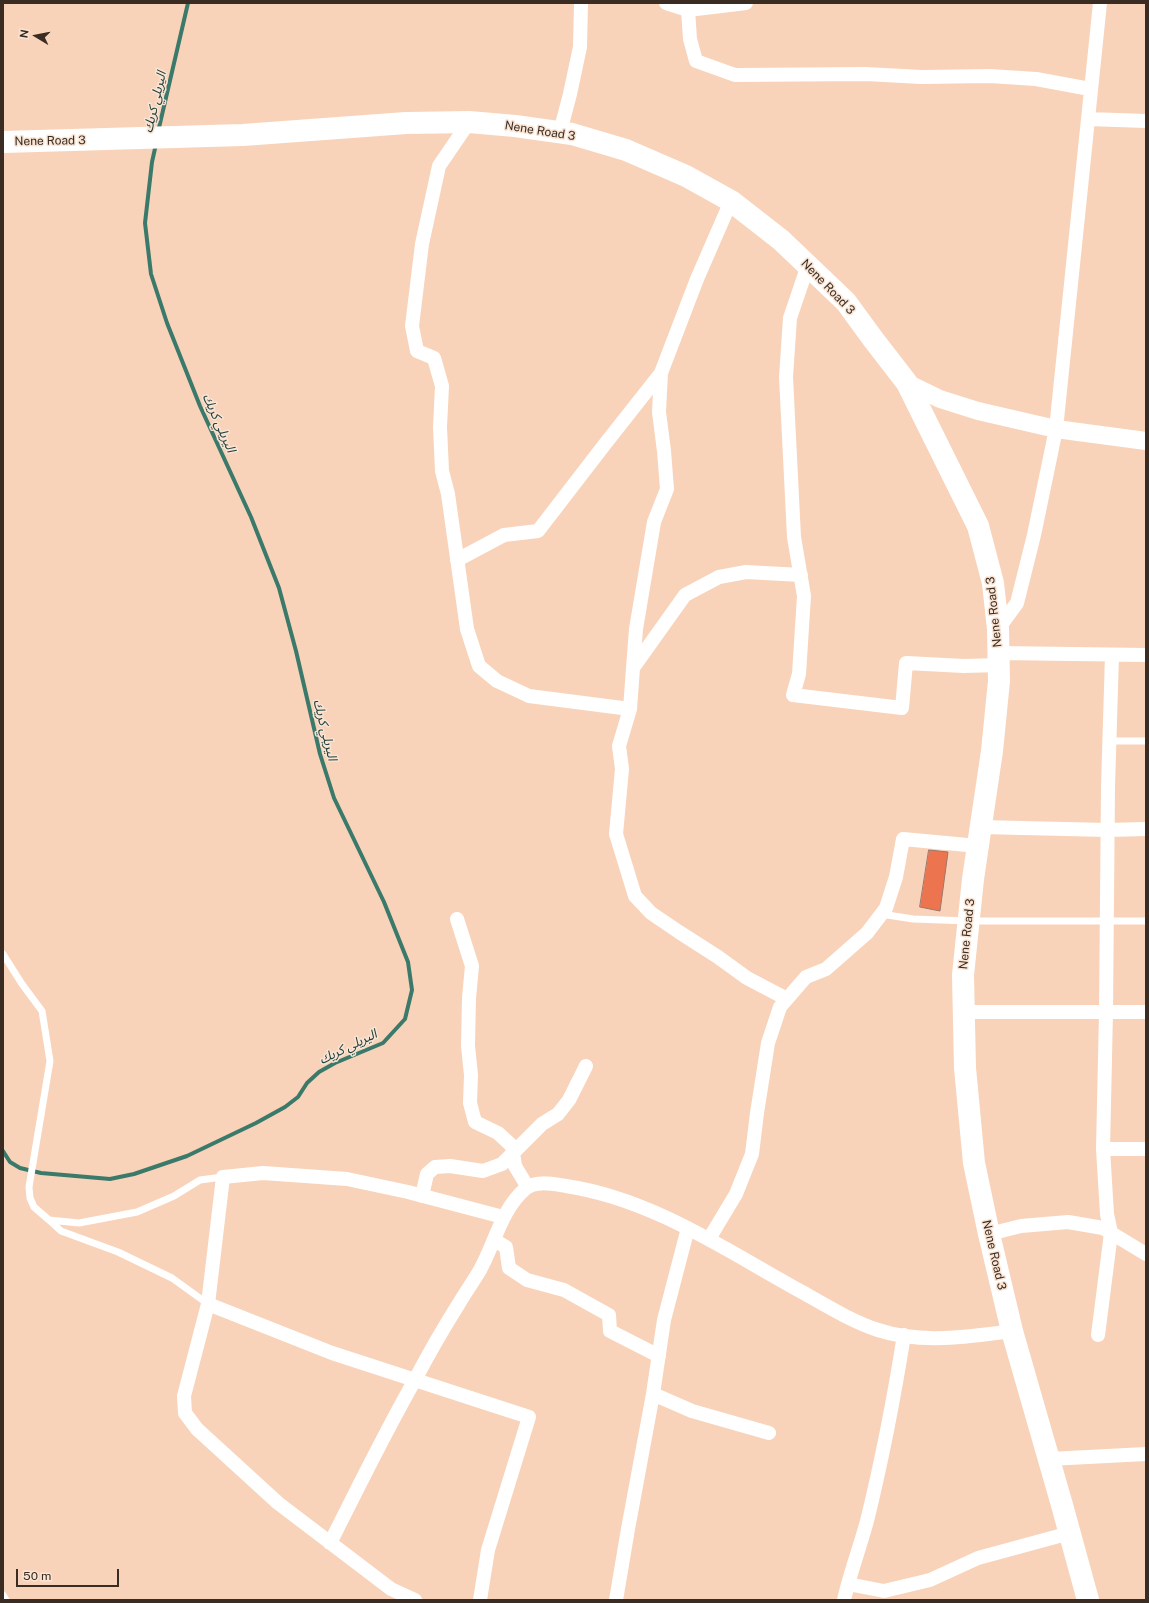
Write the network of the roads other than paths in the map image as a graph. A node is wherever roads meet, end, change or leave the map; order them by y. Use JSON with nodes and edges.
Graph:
{"nodes":[{"id":1,"x":581,"y":3,"type":"edge"},
{"id":2,"x":666,"y":3,"type":"edge"},
{"id":3,"x":746,"y":3,"type":"edge"},
{"id":4,"x":1100,"y":3,"type":"edge"},
{"id":5,"x":688,"y":10,"type":"junction"},
{"id":6,"x":1090,"y":89,"type":"junction"},
{"id":7,"x":1088,"y":119,"type":"junction"},
{"id":8,"x":1146,"y":121,"type":"edge"},
{"id":9,"x":469,"y":122,"type":"junction"},
{"id":10,"x":560,"y":132,"type":"junction"},
{"id":11,"x":3,"y":142,"type":"edge"},
{"id":12,"x":731,"y":201,"type":"junction"},
{"id":13,"x":808,"y":265,"type":"junction"},
{"id":14,"x":661,"y":373,"type":"junction"},
{"id":15,"x":906,"y":383,"type":"junction"},
{"id":16,"x":1056,"y":429,"type":"junction"},
{"id":17,"x":1146,"y":441,"type":"edge"},
{"id":18,"x":458,"y":560,"type":"junction"},
{"id":19,"x":801,"y":575,"type":"junction"},
{"id":20,"x":998,"y":629,"type":"junction"},
{"id":21,"x":1112,"y":655,"type":"junction"},
{"id":22,"x":1146,"y":655,"type":"edge"},
{"id":23,"x":999,"y":659,"type":"junction"},
{"id":24,"x":633,"y":668,"type":"junction"},
{"id":25,"x":630,"y":709,"type":"junction"},
{"id":26,"x":1110,"y":741,"type":"junction"},
{"id":27,"x":1146,"y":741,"type":"edge"},
{"id":28,"x":1146,"y":829,"type":"edge"},
{"id":29,"x":1107,"y":830,"type":"junction"},
{"id":30,"x":979,"y":836,"type":"junction"},
{"id":31,"x":881,"y":914,"type":"junction"},
{"id":32,"x":457,"y":919,"type":"dead end"},
{"id":33,"x":969,"y":921,"type":"junction"},
{"id":34,"x":1106,"y":921,"type":"junction"},
{"id":35,"x":1146,"y":921,"type":"edge"},
{"id":36,"x":3,"y":954,"type":"edge"},
{"id":37,"x":786,"y":999,"type":"junction"},
{"id":38,"x":964,"y":1012,"type":"junction"},
{"id":39,"x":1106,"y":1012,"type":"junction"},
{"id":40,"x":1146,"y":1012,"type":"edge"},
{"id":41,"x":586,"y":1066,"type":"dead end"},
{"id":42,"x":1103,"y":1149,"type":"junction"},
{"id":43,"x":1146,"y":1149,"type":"edge"},
{"id":44,"x":513,"y":1153,"type":"junction"},
{"id":45,"x":223,"y":1177,"type":"junction"},
{"id":46,"x":527,"y":1186,"type":"junction"},
{"id":47,"x":422,"y":1196,"type":"junction"},
{"id":48,"x":503,"y":1217,"type":"junction"},
{"id":49,"x":49,"y":1220,"type":"junction"},
{"id":50,"x":688,"y":1228,"type":"junction"},
{"id":51,"x":1111,"y":1233,"type":"junction"},
{"id":52,"x":989,"y":1234,"type":"junction"},
{"id":53,"x":709,"y":1239,"type":"junction"},
{"id":54,"x":494,"y":1240,"type":"junction"},
{"id":55,"x":1146,"y":1254,"type":"edge"},
{"id":56,"x":208,"y":1304,"type":"junction"},
{"id":57,"x":1012,"y":1331,"type":"junction"},
{"id":58,"x":904,"y":1335,"type":"junction"},
{"id":59,"x":1098,"y":1335,"type":"dead end"},
{"id":60,"x":659,"y":1356,"type":"junction"},
{"id":61,"x":414,"y":1381,"type":"junction"},
{"id":62,"x":654,"y":1394,"type":"junction"},
{"id":63,"x":769,"y":1433,"type":"dead end"},
{"id":64,"x":1146,"y":1454,"type":"edge"},
{"id":65,"x":1049,"y":1459,"type":"junction"},
{"id":66,"x":1070,"y":1533,"type":"junction"},
{"id":67,"x":330,"y":1543,"type":"junction"},
{"id":68,"x":848,"y":1584,"type":"junction"},
{"id":69,"x":3,"y":1595,"type":"edge"},
{"id":70,"x":6,"y":1600,"type":"edge"},
{"id":71,"x":415,"y":1600,"type":"edge"},
{"id":72,"x":480,"y":1600,"type":"edge"},
{"id":73,"x":616,"y":1600,"type":"edge"},
{"id":74,"x":844,"y":1600,"type":"edge"},
{"id":75,"x":1088,"y":1600,"type":"edge"}],
"edges":[{"from":1,"to":10,"type":"street"},
{"from":2,"to":5,"type":"street"},
{"from":3,"to":5,"type":"street"},
{"from":4,"to":6,"type":"street"},
{"from":5,"to":6,"type":"street"},
{"from":6,"to":7,"type":"street"},
{"from":7,"to":8,"type":"street"},
{"from":7,"to":16,"type":"street"},
{"from":9,"to":10,"type":"main road","name":"Nene Road 3"},
{"from":9,"to":11,"type":"main road","name":"Nene Road 3"},
{"from":9,"to":18,"type":"street"},
{"from":10,"to":12,"type":"main road","name":"Nene Road 3"},
{"from":12,"to":13,"type":"main road","name":"Nene Road 3"},
{"from":12,"to":14,"type":"street"},
{"from":13,"to":15,"type":"main road","name":"Nene Road 3"},
{"from":13,"to":19,"type":"street"},
{"from":14,"to":18,"type":"street"},
{"from":14,"to":24,"type":"street"},
{"from":15,"to":16,"type":"street"},
{"from":15,"to":20,"type":"main road","name":"Nene Road 3"},
{"from":16,"to":17,"type":"street"},
{"from":16,"to":20,"type":"street"},
{"from":18,"to":25,"type":"street"},
{"from":19,"to":23,"type":"street"},
{"from":19,"to":24,"type":"street"},
{"from":20,"to":23,"type":"main road","name":"Nene Road 3"},
{"from":21,"to":22,"type":"street"},
{"from":21,"to":23,"type":"street"},
{"from":21,"to":26,"type":"street"},
{"from":23,"to":30,"type":"main road","name":"Nene Road 3"},
{"from":24,"to":25,"type":"street"},
{"from":25,"to":37,"type":"street"},
{"from":26,"to":27,"type":"lane"},
{"from":26,"to":29,"type":"street"},
{"from":28,"to":29,"type":"street"},
{"from":29,"to":30,"type":"street"},
{"from":29,"to":34,"type":"street"},
{"from":30,"to":31,"type":"street"},
{"from":30,"to":33,"type":"main road","name":"Nene Road 3"},
{"from":31,"to":33,"type":"lane"},
{"from":31,"to":37,"type":"street"},
{"from":32,"to":44,"type":"street"},
{"from":33,"to":34,"type":"lane"},
{"from":33,"to":38,"type":"main road","name":"Nene Road 3"},
{"from":34,"to":35,"type":"lane"},
{"from":34,"to":39,"type":"street"},
{"from":36,"to":49,"type":"lane"},
{"from":37,"to":53,"type":"street"},
{"from":38,"to":39,"type":"street"},
{"from":38,"to":52,"type":"main road","name":"Nene Road 3"},
{"from":39,"to":40,"type":"street"},
{"from":39,"to":42,"type":"street"},
{"from":41,"to":44,"type":"street"},
{"from":42,"to":43,"type":"street"},
{"from":42,"to":51,"type":"street"},
{"from":44,"to":46,"type":"street"},
{"from":44,"to":47,"type":"street"},
{"from":45,"to":47,"type":"street"},
{"from":45,"to":49,"type":"lane"},
{"from":45,"to":56,"type":"street"},
{"from":46,"to":48,"type":"street"},
{"from":46,"to":50,"type":"street"},
{"from":47,"to":48,"type":"street"},
{"from":48,"to":54,"type":"street"},
{"from":49,"to":56,"type":"lane"},
{"from":50,"to":53,"type":"street"},
{"from":50,"to":60,"type":"street"},
{"from":51,"to":52,"type":"street"},
{"from":51,"to":55,"type":"street"},
{"from":51,"to":59,"type":"street"},
{"from":52,"to":57,"type":"main road","name":"Nene Road 3"},
{"from":53,"to":58,"type":"street"},
{"from":54,"to":60,"type":"street"},
{"from":54,"to":61,"type":"street"},
{"from":56,"to":61,"type":"street"},
{"from":56,"to":67,"type":"street"},
{"from":57,"to":58,"type":"street"},
{"from":57,"to":65,"type":"main road","name":"Nene Road 3"},
{"from":58,"to":68,"type":"street"},
{"from":60,"to":62,"type":"street"},
{"from":61,"to":67,"type":"street"},
{"from":61,"to":72,"type":"street"},
{"from":62,"to":63,"type":"street"},
{"from":62,"to":73,"type":"street"},
{"from":64,"to":65,"type":"street"},
{"from":65,"to":66,"type":"main road","name":"Nene Road 3"},
{"from":66,"to":68,"type":"street"},
{"from":66,"to":75,"type":"main road","name":"Nene Road 3"},
{"from":67,"to":71,"type":"street"},
{"from":68,"to":74,"type":"street"},
{"from":69,"to":70,"type":"lane"}]}
